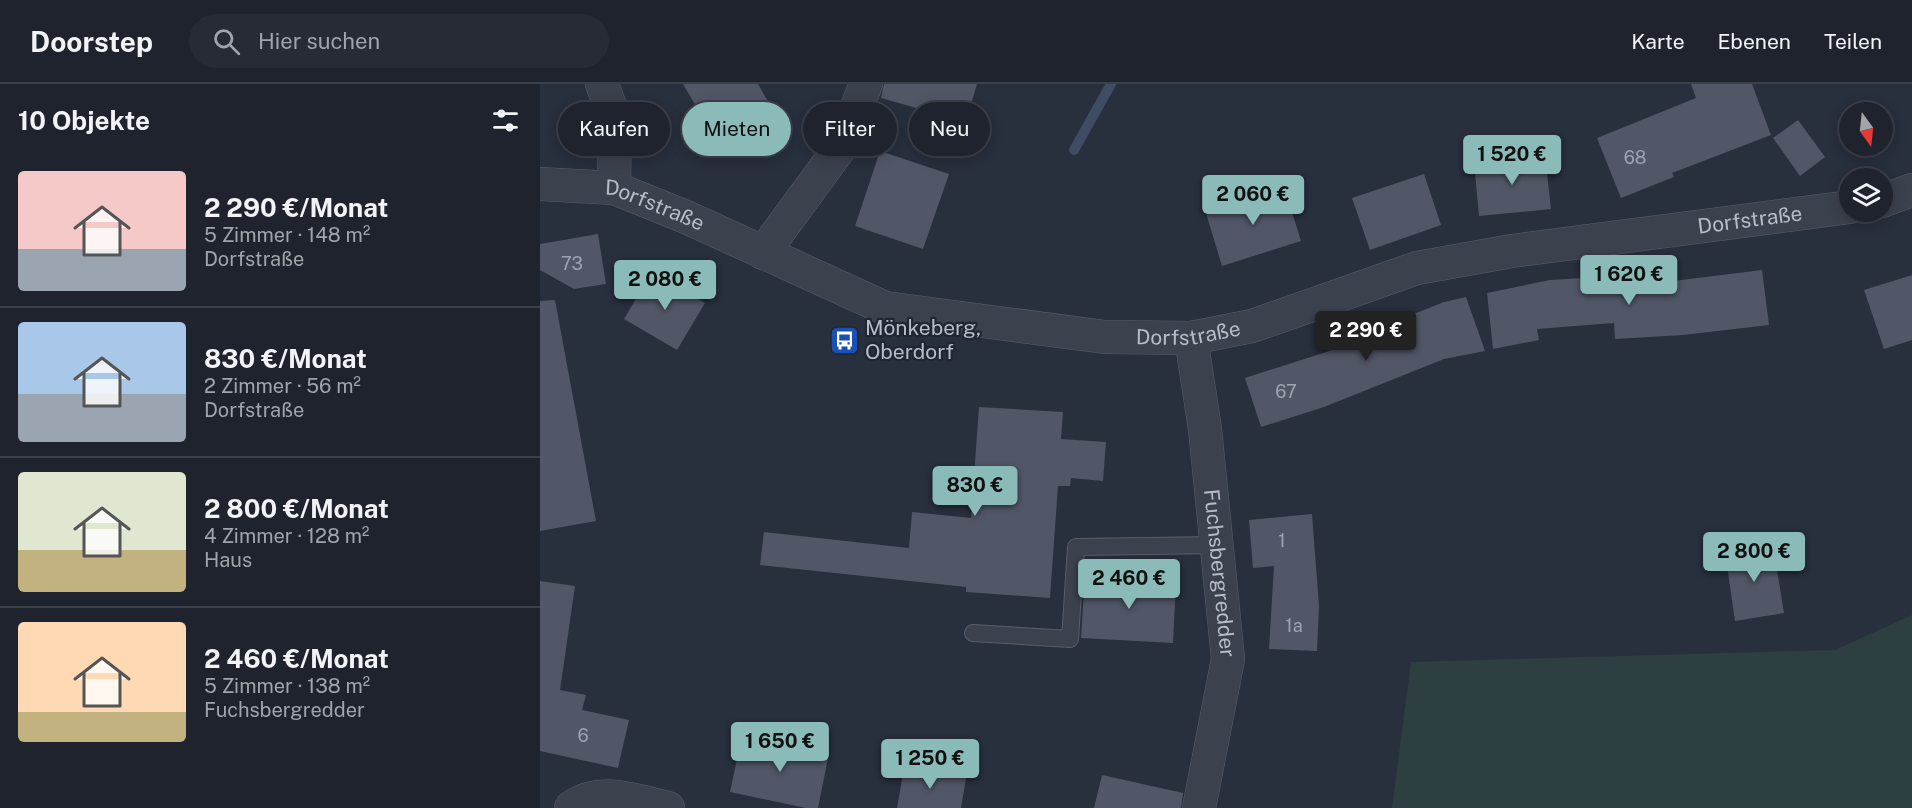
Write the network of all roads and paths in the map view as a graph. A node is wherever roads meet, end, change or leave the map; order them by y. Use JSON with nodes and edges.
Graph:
{"nodes":[{"id":1,"x":602,"y":84,"type":"edge"},
{"id":2,"x":866,"y":84,"type":"edge"},
{"id":3,"x":540,"y":184,"type":"edge"},
{"id":4,"x":614,"y":189,"type":"junction"},
{"id":5,"x":1912,"y":190,"type":"edge"},
{"id":6,"x":1893,"y":197,"type":"edge"},
{"id":7,"x":1839,"y":208,"type":"edge"},
{"id":8,"x":763,"y":253,"type":"junction"},
{"id":9,"x":1191,"y":338,"type":"junction"},
{"id":10,"x":1216,"y":545,"type":"junction"},
{"id":11,"x":973,"y":633,"type":"dead end"},
{"id":12,"x":572,"y":808,"type":"edge"},
{"id":13,"x":668,"y":808,"type":"edge"},
{"id":14,"x":1199,"y":808,"type":"edge"}],
"edges":[{"from":1,"to":4,"type":"street"},
{"from":2,"to":8,"type":"street"},
{"from":3,"to":4,"type":"street","name":"Dorfstraße"},
{"from":4,"to":8,"type":"street","name":"Dorfstraße"},
{"from":5,"to":6,"type":"street"},
{"from":7,"to":9,"type":"street","name":"Dorfstraße"},
{"from":8,"to":9,"type":"street","name":"Dorfstraße"},
{"from":9,"to":10,"type":"street","name":"Fuchsbergredder"},
{"from":10,"to":11,"type":"lane"},
{"from":10,"to":14,"type":"street","name":"Fuchsbergredder"},
{"from":12,"to":13,"type":"street"}]}
